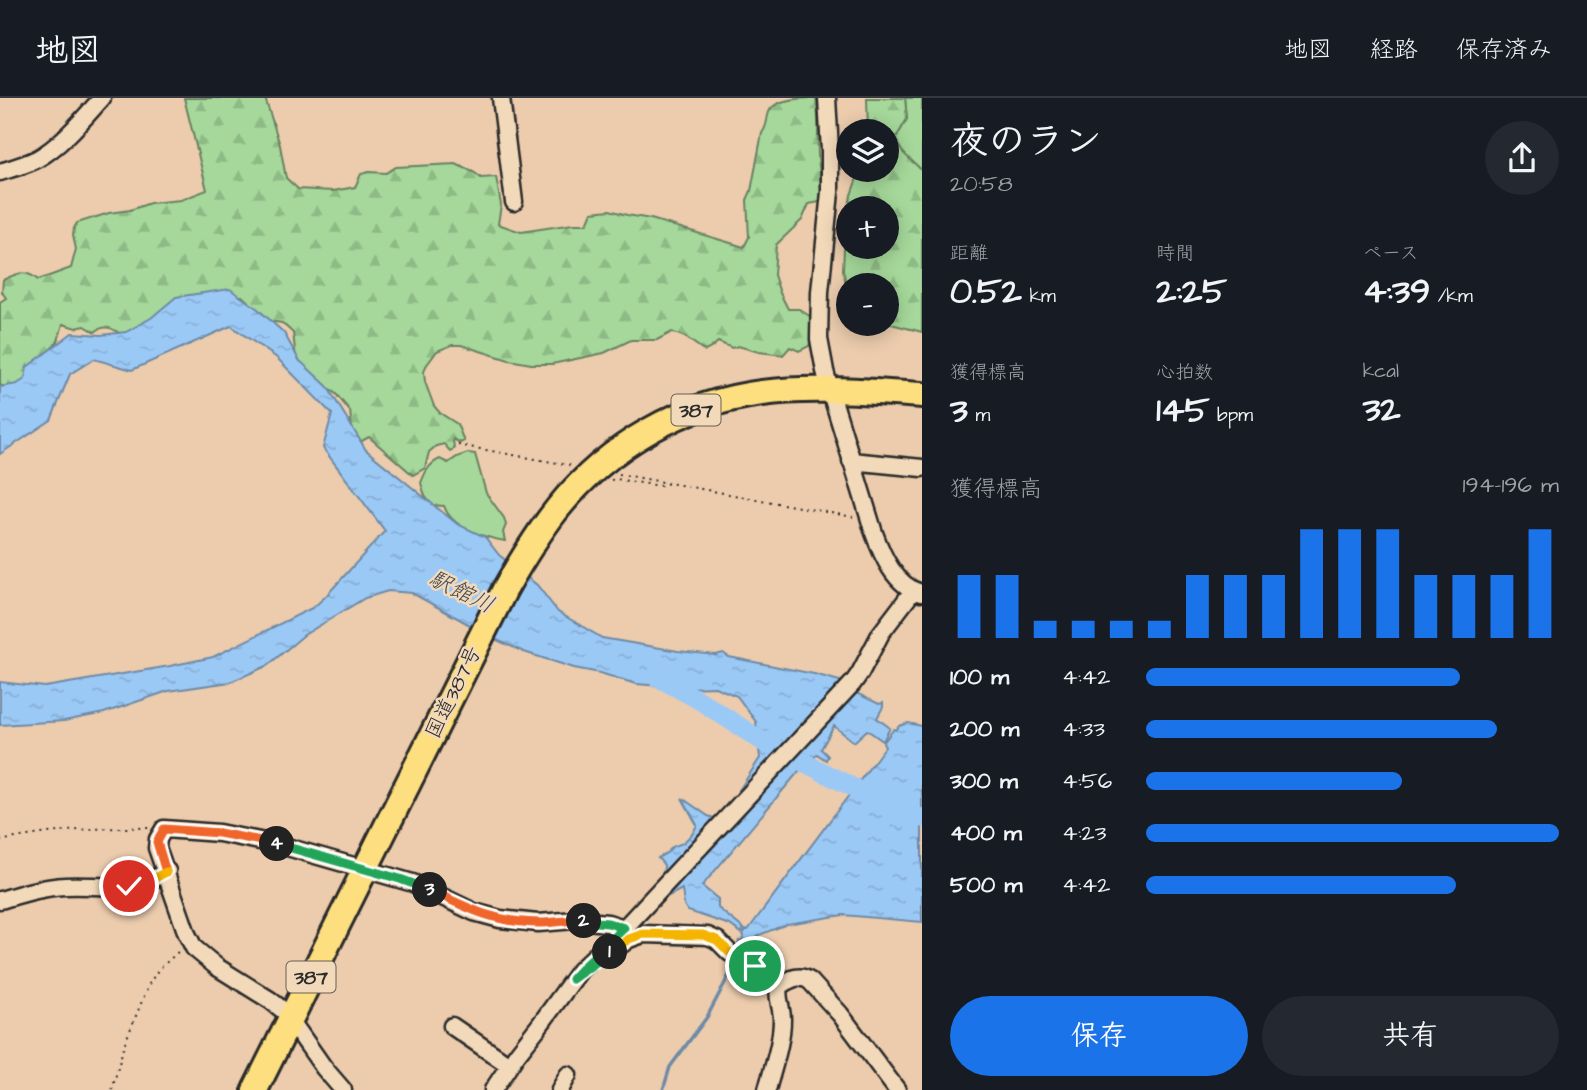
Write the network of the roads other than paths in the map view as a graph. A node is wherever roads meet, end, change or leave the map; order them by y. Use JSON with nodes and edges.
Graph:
{"nodes":[{"id":1,"x":102,"y":98,"type":"edge"},
{"id":2,"x":501,"y":98,"type":"edge"},
{"id":3,"x":827,"y":98,"type":"edge"},
{"id":4,"x":0,"y":172,"type":"edge"},
{"id":5,"x":514,"y":202,"type":"dead end"},
{"id":6,"x":830,"y":392,"type":"junction"},
{"id":7,"x":922,"y":395,"type":"edge"},
{"id":8,"x":851,"y":461,"type":"junction"},
{"id":9,"x":922,"y":468,"type":"edge"},
{"id":10,"x":918,"y":592,"type":"edge"},
{"id":11,"x":366,"y":867,"type":"junction"},
{"id":12,"x":167,"y":871,"type":"junction"},
{"id":13,"x":0,"y":900,"type":"edge"},
{"id":14,"x":627,"y":925,"type":"junction"},
{"id":15,"x":572,"y":979,"type":"junction"},
{"id":16,"x":779,"y":986,"type":"junction"},
{"id":17,"x":290,"y":1020,"type":"junction"},
{"id":18,"x":452,"y":1026,"type":"dead end"},
{"id":19,"x":509,"y":1065,"type":"junction"},
{"id":20,"x":568,"y":1075,"type":"dead end"},
{"id":21,"x":495,"y":1089,"type":"edge"},
{"id":22,"x":255,"y":1090,"type":"edge"},
{"id":23,"x":343,"y":1090,"type":"edge"},
{"id":24,"x":560,"y":1090,"type":"edge"},
{"id":25,"x":767,"y":1090,"type":"edge"},
{"id":26,"x":896,"y":1090,"type":"edge"}],
"edges":[{"from":1,"to":4,"type":"street"},
{"from":2,"to":5,"type":"street"},
{"from":3,"to":6,"type":"street"},
{"from":6,"to":7,"type":"highway","name":"国道387号","number":"387"},
{"from":6,"to":8,"type":"street"},
{"from":6,"to":11,"type":"highway","name":"国道387号","number":"387"},
{"from":8,"to":9,"type":"street"},
{"from":8,"to":10,"type":"street"},
{"from":10,"to":14,"type":"street"},
{"from":11,"to":12,"type":"street"},
{"from":11,"to":14,"type":"street"},
{"from":11,"to":17,"type":"highway","name":"国道387号","number":"387"},
{"from":12,"to":13,"type":"street"},
{"from":12,"to":17,"type":"street"},
{"from":14,"to":15,"type":"street"},
{"from":15,"to":16,"type":"street"},
{"from":15,"to":19,"type":"street"},
{"from":16,"to":25,"type":"street"},
{"from":16,"to":26,"type":"street"},
{"from":17,"to":22,"type":"highway","name":"国道387号","number":"387"},
{"from":17,"to":23,"type":"street"},
{"from":18,"to":19,"type":"street"},
{"from":19,"to":21,"type":"street"},
{"from":20,"to":24,"type":"street"}]}
